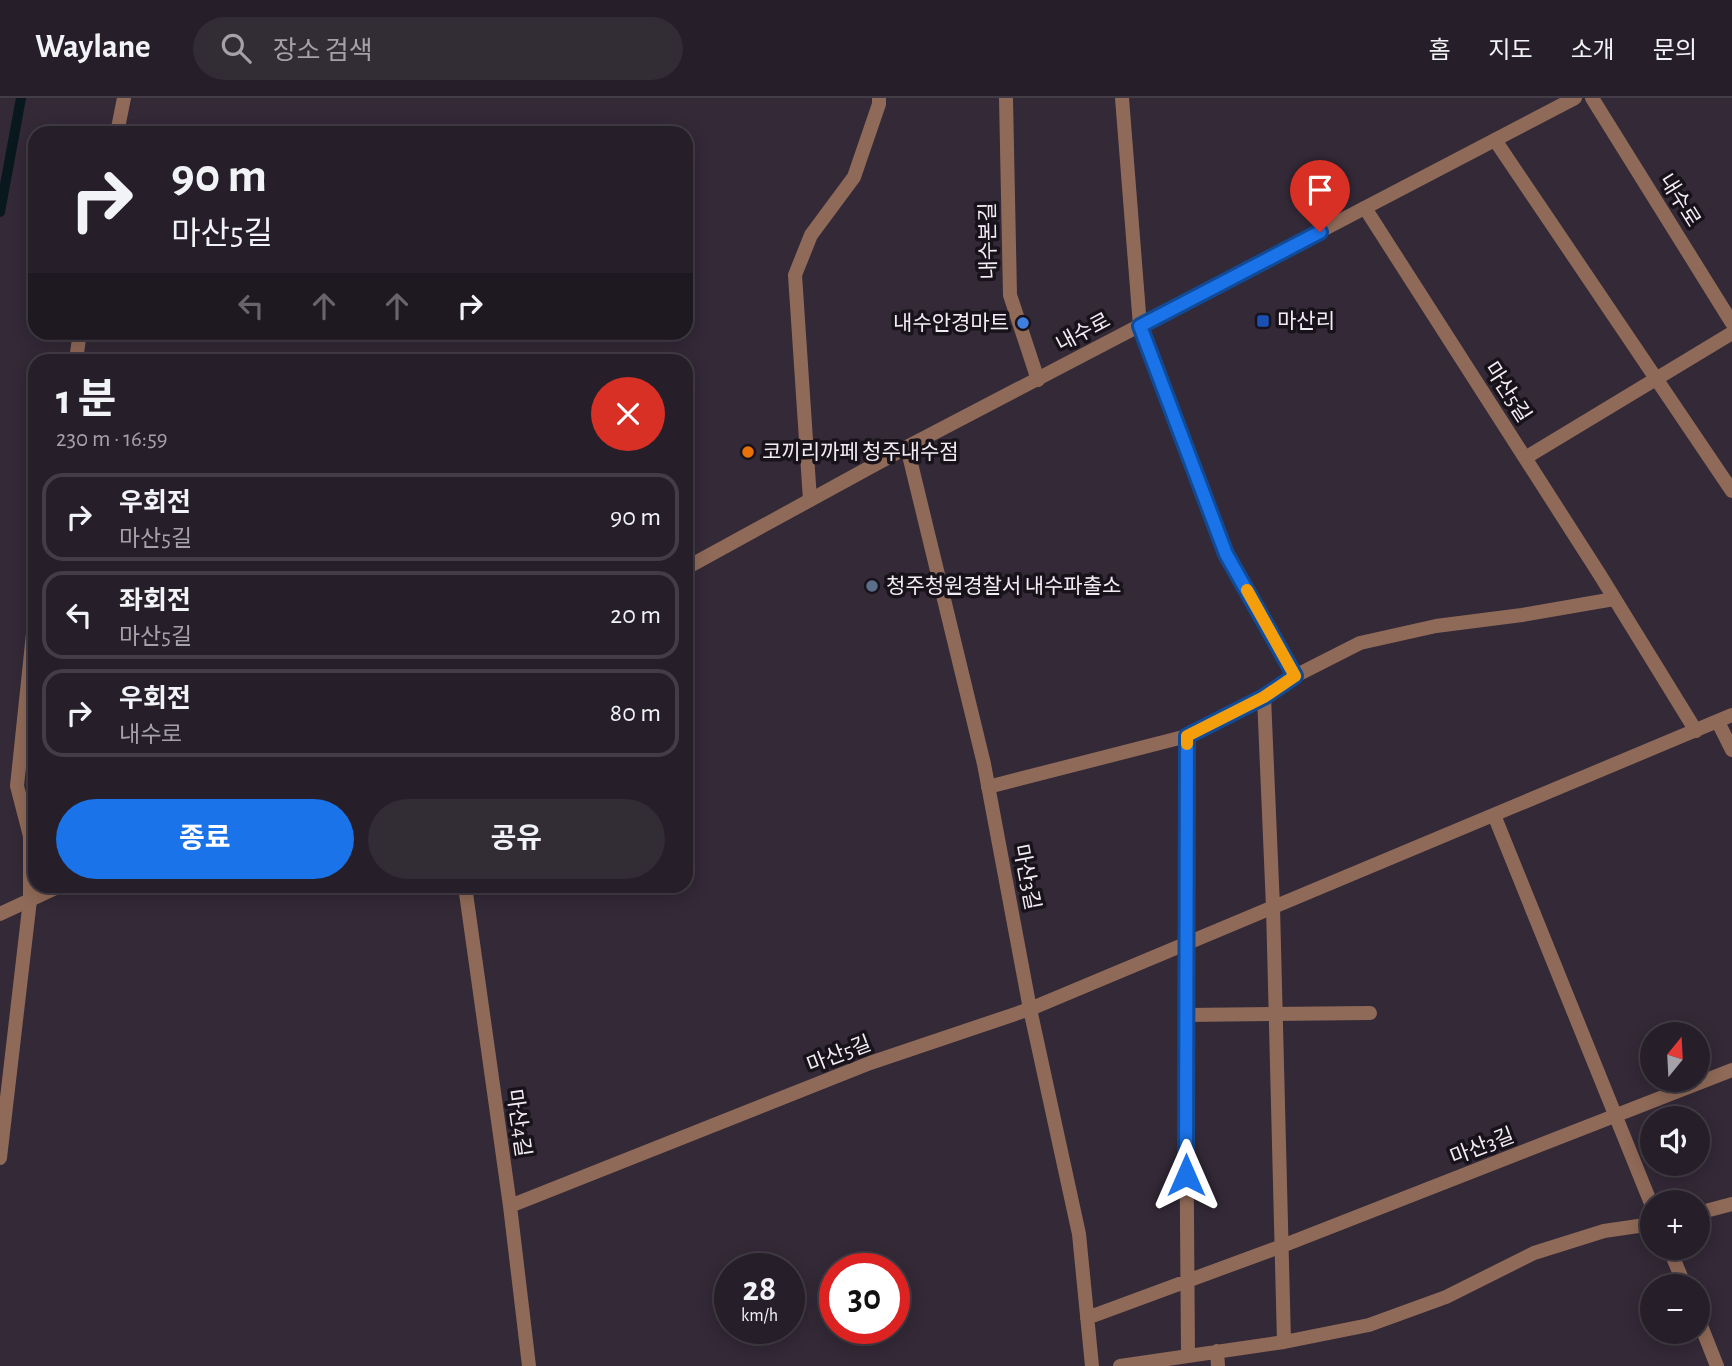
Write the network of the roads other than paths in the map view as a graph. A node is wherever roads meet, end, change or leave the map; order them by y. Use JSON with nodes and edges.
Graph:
{"nodes":[{"id":1,"x":124,"y":98,"type":"edge"},
{"id":2,"x":1006,"y":98,"type":"edge"},
{"id":3,"x":1122,"y":98,"type":"edge"},
{"id":4,"x":1575,"y":98,"type":"edge"},
{"id":5,"x":1592,"y":98,"type":"edge"},
{"id":6,"x":881,"y":100,"type":"edge"},
{"id":7,"x":118,"y":126,"type":"edge"},
{"id":8,"x":1495,"y":140,"type":"junction"},
{"id":9,"x":1365,"y":208,"type":"junction"},
{"id":10,"x":1732,"y":323,"type":"edge"},
{"id":11,"x":1140,"y":326,"type":"junction"},
{"id":12,"x":1732,"y":333,"type":"edge"},
{"id":13,"x":1656,"y":379,"type":"junction"},
{"id":14,"x":1038,"y":380,"type":"junction"},
{"id":15,"x":907,"y":447,"type":"junction"},
{"id":16,"x":1525,"y":458,"type":"junction"},
{"id":17,"x":1732,"y":491,"type":"edge"},
{"id":18,"x":810,"y":500,"type":"junction"},
{"id":19,"x":693,"y":564,"type":"edge"},
{"id":20,"x":1614,"y":599,"type":"junction"},
{"id":21,"x":1295,"y":676,"type":"junction"},
{"id":22,"x":28,"y":682,"type":"edge"},
{"id":23,"x":1264,"y":697,"type":"junction"},
{"id":24,"x":1732,"y":715,"type":"edge"},
{"id":25,"x":1718,"y":722,"type":"junction"},
{"id":26,"x":1696,"y":731,"type":"junction"},
{"id":27,"x":1187,"y":736,"type":"junction"},
{"id":28,"x":1732,"y":750,"type":"edge"},
{"id":29,"x":988,"y":787,"type":"junction"},
{"id":30,"x":1494,"y":815,"type":"junction"},
{"id":31,"x":28,"y":828,"type":"edge"},
{"id":32,"x":30,"y":893,"type":"edge"},
{"id":33,"x":45,"y":893,"type":"edge"},
{"id":34,"x":467,"y":893,"type":"edge"},
{"id":35,"x":30,"y":900,"type":"junction"},
{"id":36,"x":1273,"y":907,"type":"junction"},
{"id":37,"x":0,"y":914,"type":"edge"},
{"id":38,"x":1185,"y":944,"type":"junction"},
{"id":39,"x":1030,"y":1009,"type":"junction"},
{"id":40,"x":1276,"y":1013,"type":"junction"},
{"id":41,"x":1370,"y":1013,"type":"dead end"},
{"id":42,"x":1185,"y":1015,"type":"junction"},
{"id":43,"x":1732,"y":1070,"type":"edge"},
{"id":44,"x":1616,"y":1117,"type":"junction"},
{"id":45,"x":0,"y":1158,"type":"edge"},
{"id":46,"x":1646,"y":1190,"type":"edge"},
{"id":47,"x":1732,"y":1203,"type":"edge"},
{"id":48,"x":510,"y":1206,"type":"junction"},
{"id":49,"x":1710,"y":1209,"type":"edge"},
{"id":50,"x":1640,"y":1226,"type":"edge"},
{"id":51,"x":1282,"y":1246,"type":"junction"},
{"id":52,"x":1186,"y":1282,"type":"junction"},
{"id":53,"x":1087,"y":1318,"type":"junction"},
{"id":54,"x":1284,"y":1342,"type":"junction"},
{"id":55,"x":1708,"y":1344,"type":"edge"},
{"id":56,"x":1188,"y":1355,"type":"junction"},
{"id":57,"x":1218,"y":1359,"type":"edge"},
{"id":58,"x":529,"y":1366,"type":"edge"},
{"id":59,"x":1092,"y":1366,"type":"edge"},
{"id":60,"x":1120,"y":1366,"type":"edge"},
{"id":61,"x":1717,"y":1366,"type":"edge"}],
"edges":[{"from":1,"to":7,"type":"street"},
{"from":2,"to":14,"type":"street","name":"내수본길"},
{"from":3,"to":11,"type":"street"},
{"from":4,"to":8,"type":"street","name":"내수로"},
{"from":5,"to":10,"type":"street","name":"내수로"},
{"from":6,"to":18,"type":"street"},
{"from":8,"to":9,"type":"street","name":"내수로"},
{"from":8,"to":13,"type":"street"},
{"from":9,"to":11,"type":"street","name":"내수로"},
{"from":9,"to":16,"type":"street","name":"마산5길"},
{"from":11,"to":14,"type":"street","name":"내수로"},
{"from":11,"to":21,"type":"street"},
{"from":12,"to":13,"type":"street"},
{"from":13,"to":16,"type":"street"},
{"from":13,"to":17,"type":"street"},
{"from":14,"to":15,"type":"street","name":"내수로"},
{"from":15,"to":18,"type":"street","name":"내수로"},
{"from":15,"to":29,"type":"street","name":"마산3길"},
{"from":16,"to":20,"type":"street","name":"마산5길"},
{"from":18,"to":19,"type":"street","name":"내수로"},
{"from":20,"to":21,"type":"street"},
{"from":20,"to":26,"type":"street","name":"마산5길"},
{"from":21,"to":23,"type":"street"},
{"from":22,"to":31,"type":"street"},
{"from":23,"to":27,"type":"street"},
{"from":23,"to":36,"type":"street"},
{"from":24,"to":25,"type":"street","name":"마산5길"},
{"from":25,"to":26,"type":"street","name":"마산5길"},
{"from":25,"to":28,"type":"street"},
{"from":26,"to":30,"type":"street","name":"마산5길"},
{"from":27,"to":29,"type":"street"},
{"from":27,"to":38,"type":"street"},
{"from":29,"to":39,"type":"street","name":"마산3길"},
{"from":30,"to":36,"type":"street","name":"마산5길"},
{"from":30,"to":44,"type":"street"},
{"from":32,"to":35,"type":"street"},
{"from":33,"to":35,"type":"street"},
{"from":34,"to":48,"type":"street","name":"마산4길"},
{"from":35,"to":37,"type":"street"},
{"from":35,"to":45,"type":"street"},
{"from":36,"to":38,"type":"street","name":"마산5길"},
{"from":36,"to":40,"type":"street"},
{"from":38,"to":39,"type":"street","name":"마산5길"},
{"from":38,"to":42,"type":"street"},
{"from":39,"to":48,"type":"street","name":"마산5길"},
{"from":39,"to":53,"type":"street","name":"마산3길"},
{"from":40,"to":41,"type":"street"},
{"from":40,"to":42,"type":"street"},
{"from":40,"to":51,"type":"street"},
{"from":42,"to":52,"type":"street"},
{"from":43,"to":44,"type":"street","name":"마산3길"},
{"from":44,"to":46,"type":"street"},
{"from":44,"to":51,"type":"street","name":"마산3길"},
{"from":47,"to":49,"type":"street"},
{"from":48,"to":58,"type":"street","name":"마산4길"},
{"from":50,"to":54,"type":"street"},
{"from":51,"to":52,"type":"street","name":"마산3길"},
{"from":51,"to":54,"type":"street"},
{"from":52,"to":53,"type":"street","name":"마산3길"},
{"from":52,"to":56,"type":"street"},
{"from":53,"to":59,"type":"street","name":"마산3길"},
{"from":54,"to":57,"type":"street"},
{"from":55,"to":61,"type":"street"},
{"from":56,"to":57,"type":"street"},
{"from":56,"to":60,"type":"street"}]}
